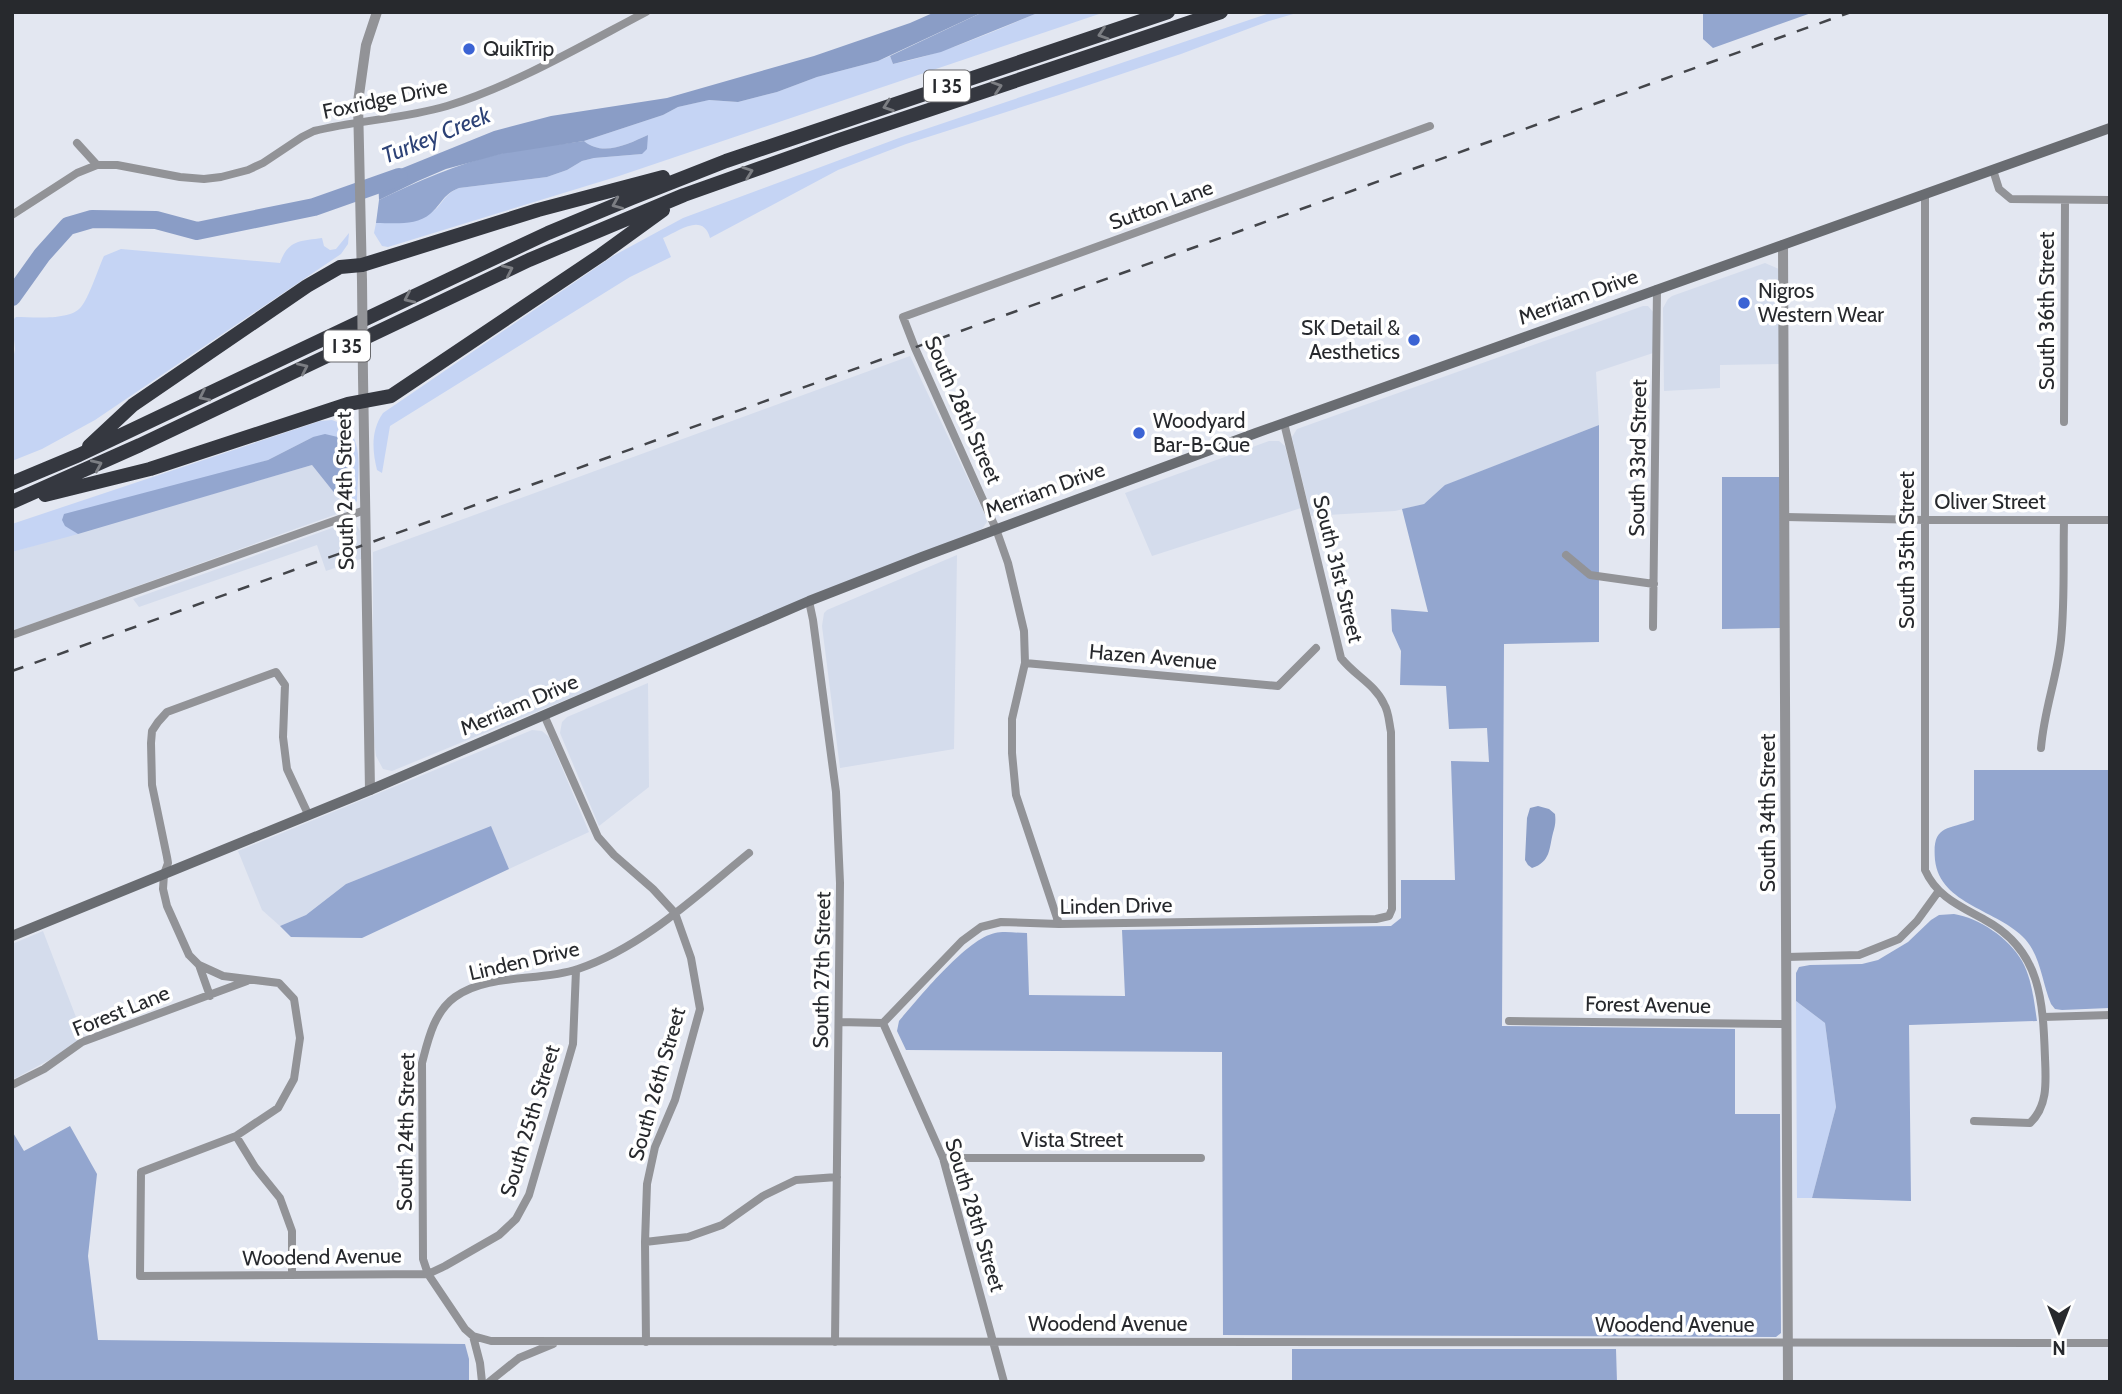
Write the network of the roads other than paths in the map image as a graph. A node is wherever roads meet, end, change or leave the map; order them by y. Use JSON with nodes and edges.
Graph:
{"nodes":[{"id":1,"x":377,"y":12,"type":"edge"},
{"id":2,"x":646,"y":12,"type":"edge"},
{"id":3,"x":1168,"y":12,"type":"edge"},
{"id":4,"x":1221,"y":12,"type":"edge"},
{"id":5,"x":359,"y":123,"type":"junction"},
{"id":6,"x":1430,"y":126,"type":"dead end"},
{"id":7,"x":2110,"y":128,"type":"edge"},
{"id":8,"x":76,"y":143,"type":"dead end"},
{"id":9,"x":726,"y":161,"type":"junction"},
{"id":10,"x":97,"y":165,"type":"junction"},
{"id":11,"x":1993,"y":170,"type":"junction"},
{"id":12,"x":1925,"y":194,"type":"junction"},
{"id":13,"x":684,"y":195,"type":"junction"},
{"id":14,"x":2110,"y":200,"type":"edge"},
{"id":15,"x":2065,"y":201,"type":"junction"},
{"id":16,"x":12,"y":215,"type":"edge"},
{"id":17,"x":1783,"y":245,"type":"junction"},
{"id":18,"x":362,"y":265,"type":"junction"},
{"id":19,"x":1657,"y":289,"type":"junction"},
{"id":20,"x":903,"y":317,"type":"joint"},
{"id":21,"x":363,"y":402,"type":"junction"},
{"id":22,"x":2064,"y":422,"type":"dead end"},
{"id":23,"x":1284,"y":423,"type":"junction"},
{"id":24,"x":79,"y":455,"type":"junction"},
{"id":25,"x":12,"y":483,"type":"edge"},
{"id":26,"x":12,"y":502,"type":"edge"},
{"id":27,"x":365,"y":510,"type":"junction"},
{"id":28,"x":1786,"y":517,"type":"junction"},
{"id":29,"x":1925,"y":520,"type":"junction"},
{"id":30,"x":2064,"y":520,"type":"junction"},
{"id":31,"x":2110,"y":520,"type":"edge"},
{"id":32,"x":996,"y":529,"type":"junction"},
{"id":33,"x":1566,"y":555,"type":"dead end"},
{"id":34,"x":1654,"y":584,"type":"junction"},
{"id":35,"x":809,"y":601,"type":"junction"},
{"id":36,"x":1653,"y":626,"type":"dead end"},
{"id":37,"x":12,"y":635,"type":"edge"},
{"id":38,"x":1316,"y":648,"type":"dead end"},
{"id":39,"x":1025,"y":663,"type":"junction"},
{"id":40,"x":544,"y":715,"type":"junction"},
{"id":41,"x":2040,"y":748,"type":"dead end"},
{"id":42,"x":370,"y":790,"type":"junction"},
{"id":43,"x":308,"y":814,"type":"junction"},
{"id":44,"x":749,"y":853,"type":"dead end"},
{"id":45,"x":164,"y":874,"type":"junction"},
{"id":46,"x":1938,"y":892,"type":"junction"},
{"id":47,"x":675,"y":913,"type":"junction"},
{"id":48,"x":1389,"y":916,"type":"joint"},
{"id":49,"x":1059,"y":924,"type":"junction"},
{"id":50,"x":13,"y":933,"type":"edge"},
{"id":51,"x":1787,"y":957,"type":"junction"},
{"id":52,"x":199,"y":965,"type":"junction"},
{"id":53,"x":576,"y":970,"type":"junction"},
{"id":54,"x":250,"y":980,"type":"junction"},
{"id":55,"x":210,"y":996,"type":"junction"},
{"id":56,"x":453,"y":998,"type":"joint"},
{"id":57,"x":2110,"y":1015,"type":"edge"},
{"id":58,"x":2043,"y":1017,"type":"junction"},
{"id":59,"x":1509,"y":1021,"type":"dead end"},
{"id":60,"x":839,"y":1022,"type":"junction"},
{"id":61,"x":883,"y":1023,"type":"junction"},
{"id":62,"x":1787,"y":1024,"type":"junction"},
{"id":63,"x":12,"y":1085,"type":"edge"},
{"id":64,"x":1974,"y":1121,"type":"dead end"},
{"id":65,"x":236,"y":1136,"type":"junction"},
{"id":66,"x":943,"y":1158,"type":"junction"},
{"id":67,"x":1201,"y":1158,"type":"dead end"},
{"id":68,"x":837,"y":1177,"type":"junction"},
{"id":69,"x":645,"y":1242,"type":"junction"},
{"id":70,"x":428,"y":1274,"type":"junction"},
{"id":71,"x":292,"y":1275,"type":"junction"},
{"id":72,"x":473,"y":1336,"type":"junction"},
{"id":73,"x":559,"y":1342,"type":"junction"},
{"id":74,"x":646,"y":1342,"type":"junction"},
{"id":75,"x":835,"y":1342,"type":"junction"},
{"id":76,"x":994,"y":1342,"type":"junction"},
{"id":77,"x":1788,"y":1343,"type":"junction"},
{"id":78,"x":2110,"y":1343,"type":"edge"},
{"id":79,"x":482,"y":1382,"type":"edge"},
{"id":80,"x":489,"y":1382,"type":"edge"},
{"id":81,"x":1004,"y":1382,"type":"edge"},
{"id":82,"x":1788,"y":1382,"type":"edge"}],
"edges":[{"from":1,"to":5,"type":"street","name":"South 24th Street"},
{"from":2,"to":5,"type":"street","name":"Foxridge Drive"},
{"from":3,"to":9,"type":"highway","number":"I 35","one_way":true},
{"from":13,"to":4,"type":"highway","number":"I 35","one_way":true},
{"from":5,"to":10,"type":"street","name":"Foxridge Drive"},
{"from":5,"to":18,"type":"street","name":"South 24th Street"},
{"from":6,"to":20,"type":"street","name":"Sutton Lane"},
{"from":7,"to":11,"type":"main road","name":"Merriam Drive"},
{"from":8,"to":10,"type":"street"},
{"from":9,"to":18,"type":"highway"},
{"from":9,"to":24,"type":"highway","number":"I 35","one_way":true},
{"from":10,"to":16,"type":"street"},
{"from":11,"to":12,"type":"main road","name":"Merriam Drive"},
{"from":11,"to":15,"type":"street"},
{"from":12,"to":17,"type":"main road","name":"Merriam Drive"},
{"from":12,"to":29,"type":"street","name":"South 35th Street"},
{"from":13,"to":21,"type":"highway"},
{"from":26,"to":13,"type":"highway","number":"I 35","one_way":true},
{"from":14,"to":15,"type":"street"},
{"from":15,"to":22,"type":"street","name":"South 36th Street"},
{"from":17,"to":19,"type":"main road","name":"Merriam Drive"},
{"from":17,"to":28,"type":"street","name":"South 34th Street"},
{"from":18,"to":21,"type":"street","name":"South 24th Street","bridge":true},
{"from":18,"to":24,"type":"highway"},
{"from":19,"to":23,"type":"main road","name":"Merriam Drive"},
{"from":19,"to":34,"type":"street","name":"South 33rd Street"},
{"from":20,"to":32,"type":"street","name":"South 28th Street"},
{"from":21,"to":26,"type":"highway"},
{"from":21,"to":27,"type":"street","name":"South 24th Street"},
{"from":23,"to":32,"type":"main road","name":"Merriam Drive"},
{"from":23,"to":48,"type":"street","name":"South 31st Street"},
{"from":24,"to":25,"type":"highway","number":"I 35"},
{"from":27,"to":37,"type":"street"},
{"from":27,"to":42,"type":"street","name":"South 24th Street"},
{"from":28,"to":29,"type":"street","name":"Oliver Street"},
{"from":28,"to":51,"type":"street","name":"South 34th Street"},
{"from":29,"to":30,"type":"street","name":"Oliver Street"},
{"from":29,"to":46,"type":"street","name":"South 35th Street"},
{"from":30,"to":31,"type":"street","name":"Oliver Street"},
{"from":30,"to":41,"type":"street"},
{"from":32,"to":35,"type":"main road","name":"Merriam Drive"},
{"from":32,"to":39,"type":"street","name":"South 28th Street"},
{"from":33,"to":34,"type":"street"},
{"from":34,"to":36,"type":"street","name":"South 33rd Street"},
{"from":35,"to":40,"type":"main road","name":"Merriam Drive"},
{"from":35,"to":60,"type":"street","name":"South 27th Street"},
{"from":38,"to":39,"type":"street","name":"Hazen Avenue"},
{"from":39,"to":49,"type":"street","name":"South 28th Street"},
{"from":40,"to":42,"type":"main road","name":"Merriam Drive"},
{"from":40,"to":47,"type":"street","name":"South 26th Street"},
{"from":42,"to":43,"type":"main road","name":"Merriam Drive"},
{"from":43,"to":45,"type":"main road","name":"Merriam Drive"},
{"from":43,"to":45,"type":"street"},
{"from":44,"to":47,"type":"street","name":"Linden Drive"},
{"from":45,"to":50,"type":"main road","name":"Merriam Drive"},
{"from":45,"to":52,"type":"street"},
{"from":46,"to":51,"type":"street"},
{"from":46,"to":58,"type":"street"},
{"from":47,"to":53,"type":"street","name":"Linden Drive"},
{"from":47,"to":69,"type":"street","name":"South 26th Street"},
{"from":48,"to":49,"type":"street","name":"Linden Drive"},
{"from":49,"to":61,"type":"street","name":"Linden Drive"},
{"from":51,"to":62,"type":"street","name":"South 34th Street"},
{"from":52,"to":54,"type":"street"},
{"from":52,"to":55,"type":"street"},
{"from":53,"to":56,"type":"street","name":"Linden Drive"},
{"from":53,"to":70,"type":"street","name":"South 25th Street"},
{"from":54,"to":55,"type":"street","name":"Forest Lane"},
{"from":54,"to":65,"type":"street"},
{"from":55,"to":63,"type":"street","name":"Forest Lane"},
{"from":56,"to":70,"type":"street","name":"South 24th Street"},
{"from":57,"to":58,"type":"street"},
{"from":58,"to":64,"type":"street"},
{"from":59,"to":62,"type":"street","name":"Forest Avenue"},
{"from":60,"to":61,"type":"street"},
{"from":60,"to":68,"type":"street","name":"South 27th Street"},
{"from":61,"to":66,"type":"street","name":"South 28th Street"},
{"from":62,"to":77,"type":"street","name":"South 34th Street"},
{"from":65,"to":71,"type":"street"},
{"from":65,"to":71,"type":"street","name":"Woodend Avenue"},
{"from":66,"to":67,"type":"street","name":"Vista Street"},
{"from":66,"to":76,"type":"street","name":"South 28th Street"},
{"from":68,"to":69,"type":"street"},
{"from":68,"to":75,"type":"street","name":"South 27th Street"},
{"from":69,"to":74,"type":"street","name":"South 26th Street"},
{"from":70,"to":71,"type":"street","name":"Woodend Avenue"},
{"from":70,"to":72,"type":"street","name":"Woodend Avenue"},
{"from":72,"to":73,"type":"street","name":"Woodend Avenue"},
{"from":72,"to":79,"type":"street"},
{"from":73,"to":74,"type":"street","name":"Woodend Avenue"},
{"from":73,"to":80,"type":"street"},
{"from":74,"to":75,"type":"street","name":"Woodend Avenue"},
{"from":75,"to":76,"type":"street","name":"Woodend Avenue"},
{"from":76,"to":77,"type":"street","name":"Woodend Avenue"},
{"from":76,"to":81,"type":"street","name":"South 28th Street"},
{"from":77,"to":78,"type":"street","name":"Woodend Avenue"},
{"from":77,"to":82,"type":"street","name":"South 34th Street"}]}
